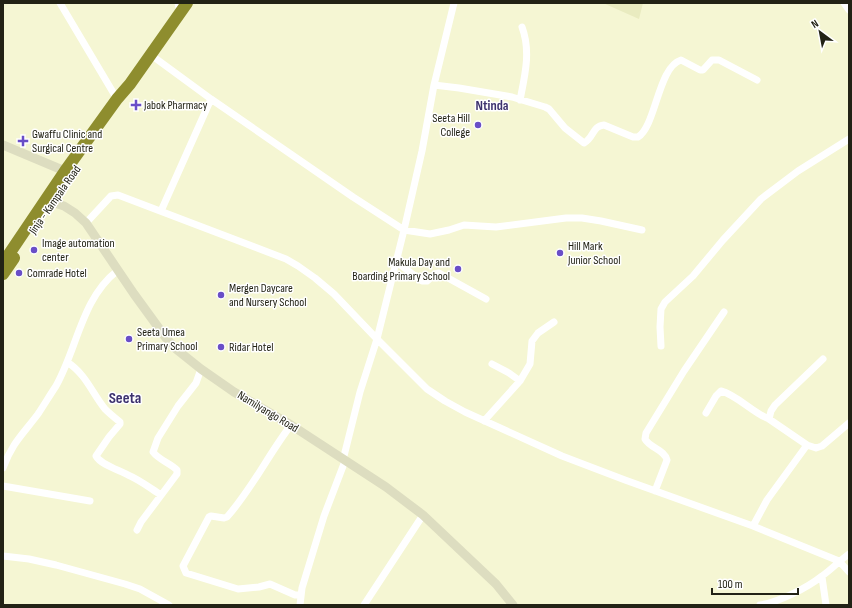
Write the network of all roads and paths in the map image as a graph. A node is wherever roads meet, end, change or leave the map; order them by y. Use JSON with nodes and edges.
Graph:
{"nodes":[{"id":1,"x":60,"y":3,"type":"edge"},
{"id":2,"x":454,"y":3,"type":"edge"},
{"id":3,"x":844,"y":3,"type":"edge"},
{"id":4,"x":181,"y":6,"type":"edge"},
{"id":5,"x":849,"y":10,"type":"edge"},
{"id":6,"x":522,"y":27,"type":"dead end"},
{"id":7,"x":151,"y":55,"type":"junction"},
{"id":8,"x":757,"y":80,"type":"dead end"},
{"id":9,"x":130,"y":84,"type":"junction"},
{"id":10,"x":434,"y":85,"type":"junction"},
{"id":11,"x":117,"y":99,"type":"junction"},
{"id":12,"x":211,"y":99,"type":"junction"},
{"id":13,"x":520,"y":100,"type":"junction"},
{"id":14,"x":849,"y":139,"type":"edge"},
{"id":15,"x":3,"y":145,"type":"edge"},
{"id":16,"x":68,"y":173,"type":"junction"},
{"id":17,"x":49,"y":201,"type":"junction"},
{"id":18,"x":161,"y":211,"type":"junction"},
{"id":19,"x":86,"y":223,"type":"junction"},
{"id":20,"x":404,"y":230,"type":"junction"},
{"id":21,"x":642,"y":230,"type":"dead end"},
{"id":22,"x":395,"y":261,"type":"junction"},
{"id":23,"x":3,"y":263,"type":"edge"},
{"id":24,"x":117,"y":271,"type":"junction"},
{"id":25,"x":3,"y":274,"type":"edge"},
{"id":26,"x":486,"y":299,"type":"dead end"},
{"id":27,"x":724,"y":312,"type":"dead end"},
{"id":28,"x":554,"y":322,"type":"dead end"},
{"id":29,"x":377,"y":339,"type":"junction"},
{"id":30,"x":661,"y":346,"type":"dead end"},
{"id":31,"x":823,"y":359,"type":"dead end"},
{"id":32,"x":68,"y":362,"type":"junction"},
{"id":33,"x":492,"y":364,"type":"dead end"},
{"id":34,"x":201,"y":369,"type":"junction"},
{"id":35,"x":520,"y":381,"type":"junction"},
{"id":36,"x":706,"y":413,"type":"dead end"},
{"id":37,"x":769,"y":419,"type":"junction"},
{"id":38,"x":484,"y":421,"type":"junction"},
{"id":39,"x":849,"y":423,"type":"edge"},
{"id":40,"x":291,"y":425,"type":"junction"},
{"id":41,"x":807,"y":445,"type":"junction"},
{"id":42,"x":344,"y":460,"type":"junction"},
{"id":43,"x":3,"y":468,"type":"edge"},
{"id":44,"x":3,"y":486,"type":"edge"},
{"id":45,"x":656,"y":491,"type":"junction"},
{"id":46,"x":161,"y":495,"type":"junction"},
{"id":47,"x":90,"y":501,"type":"dead end"},
{"id":48,"x":422,"y":515,"type":"junction"},
{"id":49,"x":753,"y":526,"type":"junction"},
{"id":50,"x":136,"y":530,"type":"dead end"},
{"id":51,"x":849,"y":554,"type":"edge"},
{"id":52,"x":3,"y":556,"type":"edge"},
{"id":53,"x":839,"y":561,"type":"junction"},
{"id":54,"x":849,"y":572,"type":"edge"},
{"id":55,"x":822,"y":577,"type":"junction"},
{"id":56,"x":300,"y":595,"type":"junction"},
{"id":57,"x":169,"y":605,"type":"edge"},
{"id":58,"x":300,"y":605,"type":"edge"},
{"id":59,"x":364,"y":605,"type":"edge"},
{"id":60,"x":513,"y":605,"type":"edge"},
{"id":61,"x":760,"y":605,"type":"edge"},
{"id":62,"x":826,"y":605,"type":"edge"}],
"edges":[{"from":1,"to":11,"type":"street"},
{"from":2,"to":10,"type":"street"},
{"from":3,"to":5,"type":"street"},
{"from":4,"to":7,"type":"highway","name":"Jinja - Kampala Road"},
{"from":6,"to":13,"type":"street"},
{"from":7,"to":9,"type":"highway","name":"Jinja - Kampala Road"},
{"from":7,"to":12,"type":"street"},
{"from":8,"to":13,"type":"street"},
{"from":9,"to":11,"type":"highway","name":"Jinja - Kampala Road"},
{"from":9,"to":16,"type":"highway","name":"Jinja - Kampala Road"},
{"from":10,"to":13,"type":"street"},
{"from":10,"to":20,"type":"street"},
{"from":11,"to":16,"type":"highway","name":"Jinja - Kampala Road"},
{"from":12,"to":18,"type":"street"},
{"from":12,"to":20,"type":"street"},
{"from":14,"to":30,"type":"street"},
{"from":15,"to":16,"type":"main road"},
{"from":16,"to":17,"type":"highway","name":"Jinja - Kampala Road"},
{"from":17,"to":19,"type":"main road","name":"Namilyango Road"},
{"from":17,"to":23,"type":"highway","name":"Jinja - Kampala Road"},
{"from":17,"to":25,"type":"highway","name":"Jinja - Kampala Road"},
{"from":18,"to":19,"type":"street"},
{"from":18,"to":29,"type":"street"},
{"from":19,"to":24,"type":"main road","name":"Namilyango Road"},
{"from":20,"to":21,"type":"street"},
{"from":20,"to":22,"type":"street"},
{"from":22,"to":26,"type":"street"},
{"from":22,"to":29,"type":"street"},
{"from":24,"to":32,"type":"street"},
{"from":24,"to":34,"type":"main road","name":"Namilyango Road"},
{"from":27,"to":45,"type":"street"},
{"from":28,"to":35,"type":"street"},
{"from":29,"to":38,"type":"street"},
{"from":29,"to":42,"type":"street"},
{"from":31,"to":37,"type":"street"},
{"from":32,"to":43,"type":"street"},
{"from":32,"to":46,"type":"street"},
{"from":33,"to":35,"type":"street"},
{"from":34,"to":40,"type":"main road","name":"Namilyango Road"},
{"from":34,"to":46,"type":"street"},
{"from":35,"to":38,"type":"street"},
{"from":36,"to":37,"type":"street"},
{"from":37,"to":41,"type":"street"},
{"from":38,"to":45,"type":"street"},
{"from":39,"to":41,"type":"street"},
{"from":40,"to":42,"type":"main road","name":"Namilyango Road"},
{"from":40,"to":56,"type":"street"},
{"from":41,"to":49,"type":"street"},
{"from":42,"to":48,"type":"main road","name":"Namilyango Road"},
{"from":42,"to":56,"type":"street"},
{"from":44,"to":47,"type":"street"},
{"from":45,"to":49,"type":"street"},
{"from":46,"to":50,"type":"street"},
{"from":48,"to":59,"type":"street"},
{"from":48,"to":60,"type":"main road","name":"Namilyango Road"},
{"from":49,"to":53,"type":"street"},
{"from":51,"to":53,"type":"street"},
{"from":52,"to":57,"type":"street"},
{"from":53,"to":54,"type":"street"},
{"from":53,"to":55,"type":"street"},
{"from":55,"to":61,"type":"street"},
{"from":55,"to":62,"type":"street"},
{"from":56,"to":58,"type":"street"}]}
